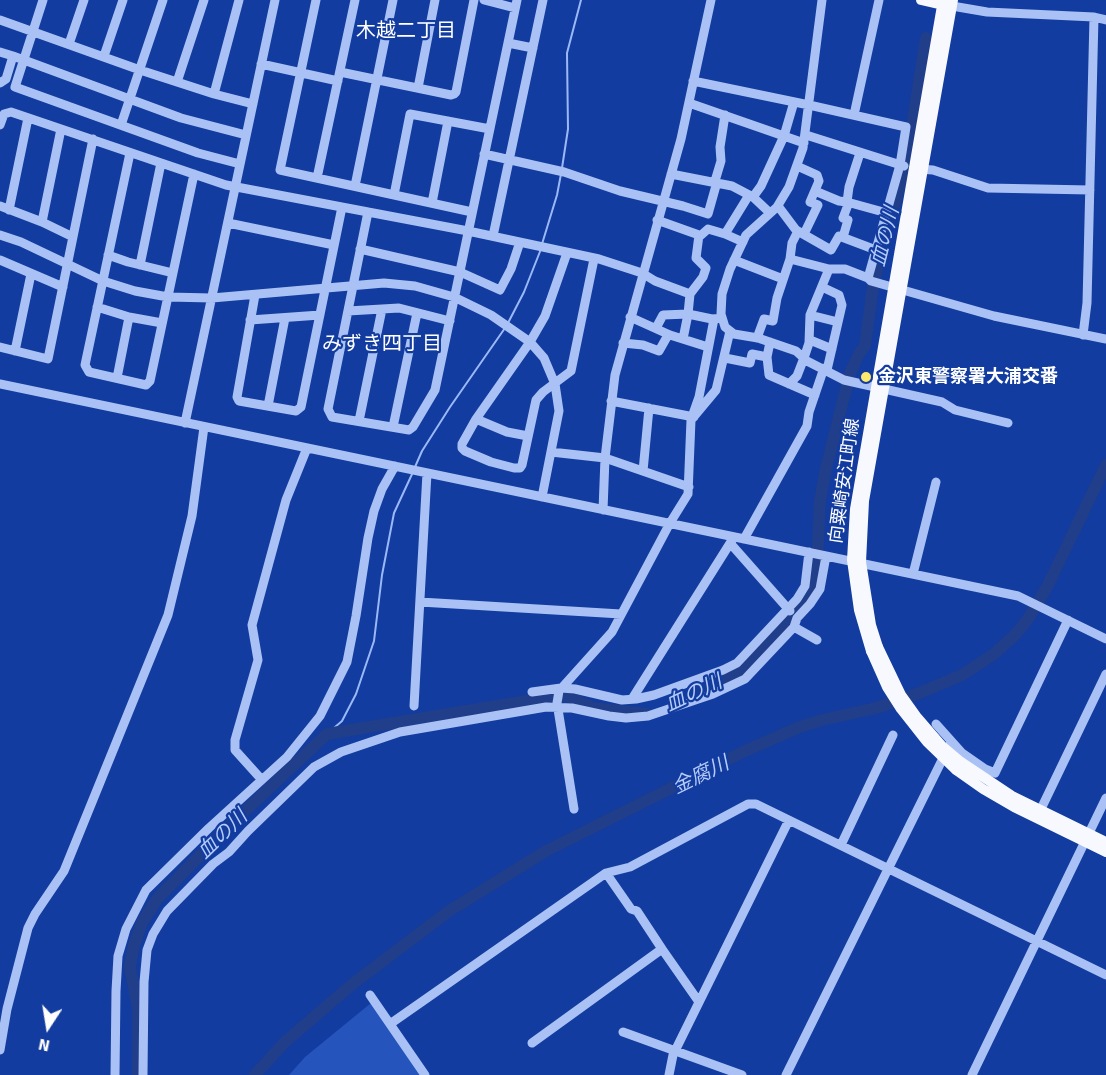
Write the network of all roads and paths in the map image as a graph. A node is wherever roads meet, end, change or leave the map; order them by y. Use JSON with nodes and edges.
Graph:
{"nodes":[{"id":1,"x":43,"y":0,"type":"edge"},
{"id":2,"x":84,"y":0,"type":"edge"},
{"id":3,"x":123,"y":0,"type":"edge"},
{"id":4,"x":164,"y":0,"type":"edge"},
{"id":5,"x":204,"y":0,"type":"edge"},
{"id":6,"x":239,"y":0,"type":"edge"},
{"id":7,"x":275,"y":0,"type":"edge"},
{"id":8,"x":316,"y":0,"type":"edge"},
{"id":9,"x":355,"y":0,"type":"edge"},
{"id":10,"x":393,"y":0,"type":"edge"},
{"id":11,"x":435,"y":0,"type":"edge"},
{"id":12,"x":474,"y":0,"type":"edge"},
{"id":13,"x":484,"y":0,"type":"edge"},
{"id":14,"x":543,"y":0,"type":"edge"},
{"id":15,"x":711,"y":0,"type":"edge"},
{"id":16,"x":822,"y":0,"type":"edge"},
{"id":17,"x":879,"y":0,"type":"edge"},
{"id":18,"x":921,"y":0,"type":"edge"},
{"id":19,"x":948,"y":3,"type":"edge"},
{"id":20,"x":516,"y":4,"type":"edge"},
{"id":21,"x":1094,"y":17,"type":"junction"},
{"id":22,"x":0,"y":20,"type":"edge"},
{"id":23,"x":1106,"y":20,"type":"edge"},
{"id":24,"x":32,"y":30,"type":"junction"},
{"id":25,"x":508,"y":43,"type":"junction"},
{"id":26,"x":69,"y":44,"type":"junction"},
{"id":27,"x":533,"y":48,"type":"junction"},
{"id":28,"x":0,"y":52,"type":"edge"},
{"id":29,"x":104,"y":56,"type":"junction"},
{"id":30,"x":18,"y":58,"type":"junction"},
{"id":31,"x":261,"y":64,"type":"junction"},
{"id":32,"x":140,"y":70,"type":"junction"},
{"id":33,"x":300,"y":74,"type":"junction"},
{"id":34,"x":339,"y":76,"type":"junction"},
{"id":35,"x":377,"y":80,"type":"junction"},
{"id":36,"x":693,"y":81,"type":"junction"},
{"id":37,"x":177,"y":82,"type":"junction"},
{"id":38,"x":0,"y":83,"type":"edge"},
{"id":39,"x":418,"y":88,"type":"junction"},
{"id":40,"x":214,"y":94,"type":"junction"},
{"id":41,"x":131,"y":99,"type":"junction"},
{"id":42,"x":794,"y":102,"type":"junction"},
{"id":43,"x":689,"y":103,"type":"junction"},
{"id":44,"x":253,"y":104,"type":"junction"},
{"id":45,"x":809,"y":105,"type":"junction"},
{"id":46,"x":854,"y":115,"type":"junction"},
{"id":47,"x":725,"y":116,"type":"junction"},
{"id":48,"x":28,"y":118,"type":"junction"},
{"id":49,"x":448,"y":121,"type":"junction"},
{"id":50,"x":0,"y":125,"type":"edge"},
{"id":51,"x":121,"y":125,"type":"junction"},
{"id":52,"x":61,"y":129,"type":"junction"},
{"id":53,"x":490,"y":129,"type":"junction"},
{"id":54,"x":246,"y":135,"type":"junction"},
{"id":55,"x":784,"y":136,"type":"junction"},
{"id":56,"x":93,"y":139,"type":"junction"},
{"id":57,"x":805,"y":139,"type":"junction"},
{"id":58,"x":130,"y":153,"type":"junction"},
{"id":59,"x":860,"y":153,"type":"junction"},
{"id":60,"x":484,"y":154,"type":"junction"},
{"id":61,"x":510,"y":159,"type":"junction"},
{"id":62,"x":161,"y":163,"type":"junction"},
{"id":63,"x":240,"y":164,"type":"junction"},
{"id":64,"x":901,"y":165,"type":"junction"},
{"id":65,"x":797,"y":166,"type":"junction"},
{"id":66,"x":917,"y":169,"type":"junction"},
{"id":67,"x":194,"y":174,"type":"junction"},
{"id":68,"x":671,"y":174,"type":"junction"},
{"id":69,"x":317,"y":178,"type":"junction"},
{"id":70,"x":716,"y":182,"type":"junction"},
{"id":71,"x":235,"y":186,"type":"junction"},
{"id":72,"x":355,"y":186,"type":"junction"},
{"id":73,"x":1090,"y":190,"type":"junction"},
{"id":74,"x":815,"y":191,"type":"junction"},
{"id":75,"x":394,"y":195,"type":"junction"},
{"id":76,"x":751,"y":196,"type":"junction"},
{"id":77,"x":663,"y":202,"type":"junction"},
{"id":78,"x":848,"y":202,"type":"junction"},
{"id":79,"x":432,"y":203,"type":"junction"},
{"id":80,"x":778,"y":206,"type":"junction"},
{"id":81,"x":342,"y":207,"type":"junction"},
{"id":82,"x":5,"y":208,"type":"edge"},
{"id":83,"x":368,"y":212,"type":"junction"},
{"id":84,"x":472,"y":212,"type":"junction"},
{"id":85,"x":770,"y":213,"type":"junction"},
{"id":86,"x":887,"y":213,"type":"junction"},
{"id":87,"x":708,"y":214,"type":"junction"},
{"id":88,"x":657,"y":220,"type":"junction"},
{"id":89,"x":42,"y":222,"type":"junction"},
{"id":90,"x":228,"y":223,"type":"junction"},
{"id":91,"x":708,"y":229,"type":"junction"},
{"id":92,"x":468,"y":231,"type":"junction"},
{"id":93,"x":801,"y":233,"type":"junction"},
{"id":94,"x":725,"y":234,"type":"junction"},
{"id":95,"x":0,"y":235,"type":"edge"},
{"id":96,"x":493,"y":236,"type":"junction"},
{"id":97,"x":73,"y":237,"type":"junction"},
{"id":98,"x":699,"y":237,"type":"junction"},
{"id":99,"x":843,"y":237,"type":"junction"},
{"id":100,"x":520,"y":242,"type":"junction"},
{"id":101,"x":743,"y":242,"type":"junction"},
{"id":102,"x":334,"y":245,"type":"junction"},
{"id":103,"x":825,"y":247,"type":"junction"},
{"id":104,"x":360,"y":249,"type":"junction"},
{"id":105,"x":876,"y":250,"type":"junction"},
{"id":106,"x":567,"y":253,"type":"junction"},
{"id":107,"x":108,"y":255,"type":"junction"},
{"id":108,"x":594,"y":259,"type":"junction"},
{"id":109,"x":790,"y":259,"type":"junction"},
{"id":110,"x":0,"y":260,"type":"edge"},
{"id":111,"x":735,"y":260,"type":"junction"},
{"id":112,"x":68,"y":264,"type":"junction"},
{"id":113,"x":140,"y":265,"type":"junction"},
{"id":114,"x":818,"y":266,"type":"junction"},
{"id":115,"x":829,"y":269,"type":"junction"},
{"id":116,"x":460,"y":272,"type":"junction"},
{"id":117,"x":172,"y":273,"type":"junction"},
{"id":118,"x":642,"y":273,"type":"junction"},
{"id":119,"x":32,"y":274,"type":"junction"},
{"id":120,"x":783,"y":279,"type":"junction"},
{"id":121,"x":103,"y":281,"type":"junction"},
{"id":122,"x":872,"y":281,"type":"junction"},
{"id":123,"x":353,"y":286,"type":"junction"},
{"id":124,"x":822,"y":286,"type":"junction"},
{"id":125,"x":63,"y":287,"type":"junction"},
{"id":126,"x":898,"y":288,"type":"junction"},
{"id":127,"x":326,"y":289,"type":"junction"},
{"id":128,"x":690,"y":294,"type":"junction"},
{"id":129,"x":255,"y":295,"type":"junction"},
{"id":130,"x":168,"y":297,"type":"junction"},
{"id":131,"x":454,"y":297,"type":"junction"},
{"id":132,"x":212,"y":298,"type":"junction"},
{"id":133,"x":97,"y":307,"type":"junction"},
{"id":134,"x":382,"y":309,"type":"junction"},
{"id":135,"x":348,"y":311,"type":"junction"},
{"id":136,"x":417,"y":313,"type":"junction"},
{"id":137,"x":688,"y":314,"type":"junction"},
{"id":138,"x":320,"y":315,"type":"junction"},
{"id":139,"x":810,"y":315,"type":"junction"},
{"id":140,"x":129,"y":317,"type":"junction"},
{"id":141,"x":630,"y":317,"type":"junction"},
{"id":142,"x":285,"y":318,"type":"junction"},
{"id":143,"x":718,"y":318,"type":"junction"},
{"id":144,"x":250,"y":320,"type":"junction"},
{"id":145,"x":450,"y":321,"type":"junction"},
{"id":146,"x":838,"y":322,"type":"junction"},
{"id":147,"x":162,"y":323,"type":"junction"},
{"id":148,"x":654,"y":327,"type":"junction"},
{"id":149,"x":730,"y":331,"type":"junction"},
{"id":150,"x":669,"y":334,"type":"junction"},
{"id":151,"x":1083,"y":335,"type":"junction"},
{"id":152,"x":757,"y":338,"type":"junction"},
{"id":153,"x":683,"y":339,"type":"junction"},
{"id":154,"x":1106,"y":339,"type":"edge"},
{"id":155,"x":810,"y":340,"type":"junction"},
{"id":156,"x":530,"y":342,"type":"junction"},
{"id":157,"x":770,"y":342,"type":"junction"},
{"id":158,"x":623,"y":343,"type":"junction"},
{"id":159,"x":643,"y":345,"type":"junction"},
{"id":160,"x":0,"y":347,"type":"edge"},
{"id":161,"x":708,"y":347,"type":"junction"},
{"id":162,"x":832,"y":349,"type":"junction"},
{"id":163,"x":15,"y":351,"type":"junction"},
{"id":164,"x":767,"y":357,"type":"junction"},
{"id":165,"x":725,"y":358,"type":"junction"},
{"id":166,"x":804,"y":358,"type":"junction"},
{"id":167,"x":825,"y":369,"type":"junction"},
{"id":168,"x":117,"y":378,"type":"junction"},
{"id":169,"x":0,"y":384,"type":"edge"},
{"id":170,"x":555,"y":384,"type":"junction"},
{"id":171,"x":789,"y":384,"type":"junction"},
{"id":172,"x":880,"y":388,"type":"junction"},
{"id":173,"x":814,"y":395,"type":"junction"},
{"id":174,"x":611,"y":401,"type":"junction"},
{"id":175,"x":268,"y":406,"type":"junction"},
{"id":176,"x":649,"y":408,"type":"junction"},
{"id":177,"x":693,"y":417,"type":"junction"},
{"id":178,"x":476,"y":419,"type":"junction"},
{"id":179,"x":359,"y":421,"type":"junction"},
{"id":180,"x":185,"y":423,"type":"junction"},
{"id":181,"x":1008,"y":423,"type":"dead end"},
{"id":182,"x":204,"y":427,"type":"junction"},
{"id":183,"x":393,"y":427,"type":"junction"},
{"id":184,"x":528,"y":436,"type":"junction"},
{"id":185,"x":307,"y":448,"type":"junction"},
{"id":186,"x":551,"y":452,"type":"junction"},
{"id":187,"x":605,"y":458,"type":"junction"},
{"id":188,"x":395,"y":466,"type":"junction"},
{"id":189,"x":643,"y":471,"type":"junction"},
{"id":190,"x":424,"y":472,"type":"junction"},
{"id":191,"x":936,"y":482,"type":"dead end"},
{"id":192,"x":689,"y":487,"type":"junction"},
{"id":193,"x":542,"y":497,"type":"junction"},
{"id":194,"x":603,"y":510,"type":"junction"},
{"id":195,"x":670,"y":523,"type":"junction"},
{"id":196,"x":736,"y":539,"type":"junction"},
{"id":197,"x":809,"y":552,"type":"junction"},
{"id":198,"x":826,"y":556,"type":"junction"},
{"id":199,"x":857,"y":561,"type":"junction"},
{"id":200,"x":913,"y":574,"type":"junction"},
{"id":201,"x":420,"y":602,"type":"junction"},
{"id":202,"x":788,"y":608,"type":"junction"},
{"id":203,"x":621,"y":614,"type":"junction"},
{"id":204,"x":796,"y":621,"type":"junction"},
{"id":205,"x":1068,"y":621,"type":"junction"},
{"id":206,"x":1106,"y":639,"type":"edge"},
{"id":207,"x":817,"y":640,"type":"dead end"},
{"id":208,"x":1106,"y":674,"type":"edge"},
{"id":209,"x":560,"y":689,"type":"junction"},
{"id":210,"x":532,"y":692,"type":"dead end"},
{"id":211,"x":632,"y":699,"type":"junction"},
{"id":212,"x":558,"y":705,"type":"junction"},
{"id":213,"x":414,"y":706,"type":"dead end"},
{"id":214,"x":936,"y":724,"type":"dead end"},
{"id":215,"x":893,"y":735,"type":"dead end"},
{"id":216,"x":951,"y":742,"type":"junction"},
{"id":217,"x":958,"y":766,"type":"junction"},
{"id":218,"x":262,"y":780,"type":"junction"},
{"id":219,"x":1106,"y":798,"type":"edge"},
{"id":220,"x":574,"y":809,"type":"dead end"},
{"id":221,"x":1040,"y":811,"type":"junction"},
{"id":222,"x":789,"y":820,"type":"junction"},
{"id":223,"x":1087,"y":838,"type":"junction"},
{"id":224,"x":1106,"y":842,"type":"edge"},
{"id":225,"x":841,"y":845,"type":"junction"},
{"id":226,"x":1106,"y":852,"type":"edge"},
{"id":227,"x":888,"y":869,"type":"junction"},
{"id":228,"x":606,"y":873,"type":"junction"},
{"id":229,"x":1036,"y":941,"type":"junction"},
{"id":230,"x":662,"y":949,"type":"junction"},
{"id":231,"x":1106,"y":975,"type":"edge"},
{"id":232,"x":370,"y":995,"type":"dead end"},
{"id":233,"x":699,"y":1002,"type":"junction"},
{"id":234,"x":390,"y":1024,"type":"junction"},
{"id":235,"x":623,"y":1032,"type":"dead end"},
{"id":236,"x":532,"y":1042,"type":"dead end"},
{"id":237,"x":0,"y":1050,"type":"edge"},
{"id":238,"x":675,"y":1051,"type":"junction"},
{"id":239,"x":115,"y":1075,"type":"edge"},
{"id":240,"x":143,"y":1075,"type":"edge"},
{"id":241,"x":425,"y":1075,"type":"edge"},
{"id":242,"x":669,"y":1075,"type":"edge"},
{"id":243,"x":742,"y":1075,"type":"edge"},
{"id":244,"x":786,"y":1075,"type":"edge"},
{"id":245,"x":972,"y":1075,"type":"edge"}],
"edges":[{"from":1,"to":24,"type":"street"},
{"from":2,"to":26,"type":"street"},
{"from":3,"to":29,"type":"street"},
{"from":4,"to":32,"type":"street"},
{"from":5,"to":37,"type":"street"},
{"from":6,"to":40,"type":"street"},
{"from":7,"to":31,"type":"street"},
{"from":8,"to":33,"type":"street"},
{"from":9,"to":34,"type":"street"},
{"from":10,"to":35,"type":"street"},
{"from":11,"to":39,"type":"street"},
{"from":12,"to":39,"type":"street"},
{"from":13,"to":20,"type":"street"},
{"from":14,"to":27,"type":"street"},
{"from":15,"to":36,"type":"street"},
{"from":16,"to":45,"type":"street"},
{"from":17,"to":46,"type":"street"},
{"from":18,"to":19,"type":"main road"},
{"from":19,"to":21,"type":"street"},
{"from":19,"to":66,"type":"main road","name":"向粟崎安江町線"},
{"from":20,"to":25,"type":"street"},
{"from":21,"to":23,"type":"street"},
{"from":21,"to":73,"type":"street"},
{"from":22,"to":24,"type":"street"},
{"from":24,"to":26,"type":"street"},
{"from":24,"to":30,"type":"street"},
{"from":25,"to":27,"type":"street"},
{"from":25,"to":53,"type":"street"},
{"from":26,"to":29,"type":"street"},
{"from":27,"to":61,"type":"street"},
{"from":28,"to":30,"type":"street"},
{"from":29,"to":32,"type":"street"},
{"from":30,"to":38,"type":"street"},
{"from":30,"to":41,"type":"street"},
{"from":30,"to":51,"type":"street"},
{"from":31,"to":33,"type":"street"},
{"from":31,"to":44,"type":"street"},
{"from":32,"to":37,"type":"street"},
{"from":32,"to":41,"type":"street"},
{"from":33,"to":34,"type":"street"},
{"from":33,"to":69,"type":"street"},
{"from":34,"to":35,"type":"street"},
{"from":34,"to":69,"type":"street"},
{"from":35,"to":39,"type":"street"},
{"from":35,"to":72,"type":"street"},
{"from":36,"to":42,"type":"street"},
{"from":36,"to":43,"type":"street"},
{"from":37,"to":40,"type":"street"},
{"from":40,"to":44,"type":"street"},
{"from":41,"to":51,"type":"street"},
{"from":41,"to":54,"type":"street"},
{"from":42,"to":45,"type":"street"},
{"from":42,"to":55,"type":"street"},
{"from":43,"to":47,"type":"street"},
{"from":43,"to":68,"type":"street"},
{"from":44,"to":54,"type":"street"},
{"from":45,"to":46,"type":"street"},
{"from":45,"to":57,"type":"street"},
{"from":46,"to":64,"type":"street"},
{"from":47,"to":55,"type":"street"},
{"from":47,"to":70,"type":"street"},
{"from":48,"to":50,"type":"street"},
{"from":48,"to":52,"type":"street"},
{"from":48,"to":82,"type":"street"},
{"from":49,"to":53,"type":"street"},
{"from":49,"to":75,"type":"street"},
{"from":49,"to":79,"type":"street"},
{"from":51,"to":63,"type":"street"},
{"from":52,"to":56,"type":"street"},
{"from":52,"to":89,"type":"street"},
{"from":53,"to":60,"type":"street"},
{"from":54,"to":63,"type":"street"},
{"from":55,"to":57,"type":"street"},
{"from":55,"to":76,"type":"street"},
{"from":56,"to":58,"type":"street"},
{"from":56,"to":97,"type":"street"},
{"from":57,"to":59,"type":"street"},
{"from":57,"to":65,"type":"street"},
{"from":58,"to":62,"type":"street"},
{"from":58,"to":107,"type":"street"},
{"from":59,"to":64,"type":"street"},
{"from":59,"to":78,"type":"street"},
{"from":60,"to":61,"type":"street"},
{"from":60,"to":84,"type":"street"},
{"from":61,"to":77,"type":"street"},
{"from":61,"to":96,"type":"street"},
{"from":62,"to":67,"type":"street"},
{"from":62,"to":113,"type":"street"},
{"from":63,"to":71,"type":"street"},
{"from":64,"to":66,"type":"street"},
{"from":64,"to":86,"type":"street"},
{"from":65,"to":74,"type":"street"},
{"from":65,"to":80,"type":"street"},
{"from":66,"to":73,"type":"street"},
{"from":66,"to":126,"type":"main road","name":"向粟崎安江町線"},
{"from":67,"to":71,"type":"street"},
{"from":67,"to":117,"type":"street"},
{"from":68,"to":70,"type":"street"},
{"from":68,"to":77,"type":"street"},
{"from":69,"to":72,"type":"street"},
{"from":70,"to":76,"type":"street"},
{"from":70,"to":87,"type":"street"},
{"from":71,"to":81,"type":"street"},
{"from":71,"to":90,"type":"street"},
{"from":72,"to":75,"type":"street"},
{"from":73,"to":151,"type":"street"},
{"from":74,"to":78,"type":"street"},
{"from":74,"to":93,"type":"street"},
{"from":75,"to":79,"type":"street"},
{"from":76,"to":85,"type":"street"},
{"from":76,"to":94,"type":"street"},
{"from":77,"to":87,"type":"street"},
{"from":77,"to":88,"type":"street"},
{"from":78,"to":86,"type":"street"},
{"from":78,"to":99,"type":"street"},
{"from":79,"to":84,"type":"street"},
{"from":80,"to":85,"type":"street"},
{"from":80,"to":93,"type":"street"},
{"from":81,"to":83,"type":"street"},
{"from":81,"to":102,"type":"street"},
{"from":82,"to":89,"type":"street"},
{"from":83,"to":92,"type":"street"},
{"from":83,"to":104,"type":"street"},
{"from":84,"to":92,"type":"street"},
{"from":85,"to":101,"type":"street"},
{"from":86,"to":105,"type":"street"},
{"from":87,"to":91,"type":"street"},
{"from":88,"to":98,"type":"street"},
{"from":88,"to":118,"type":"street"},
{"from":89,"to":97,"type":"street"},
{"from":90,"to":102,"type":"street"},
{"from":90,"to":132,"type":"street"},
{"from":91,"to":94,"type":"street"},
{"from":91,"to":98,"type":"street"},
{"from":92,"to":96,"type":"street"},
{"from":92,"to":116,"type":"street"},
{"from":93,"to":103,"type":"street"},
{"from":93,"to":109,"type":"street"},
{"from":94,"to":101,"type":"street"},
{"from":95,"to":112,"type":"street"},
{"from":96,"to":100,"type":"street"},
{"from":97,"to":112,"type":"street"},
{"from":98,"to":128,"type":"street"},
{"from":99,"to":103,"type":"street"},
{"from":99,"to":105,"type":"street"},
{"from":100,"to":106,"type":"street"},
{"from":100,"to":116,"type":"street"},
{"from":101,"to":111,"type":"street"},
{"from":102,"to":127,"type":"street"},
{"from":103,"to":114,"type":"street"},
{"from":104,"to":116,"type":"street"},
{"from":104,"to":123,"type":"street"},
{"from":105,"to":122,"type":"street"},
{"from":106,"to":108,"type":"street"},
{"from":106,"to":156,"type":"street"},
{"from":107,"to":113,"type":"street"},
{"from":107,"to":121,"type":"street"},
{"from":108,"to":118,"type":"street"},
{"from":108,"to":170,"type":"street"},
{"from":109,"to":114,"type":"street"},
{"from":109,"to":120,"type":"street"},
{"from":110,"to":119,"type":"street"},
{"from":111,"to":120,"type":"street"},
{"from":111,"to":143,"type":"street"},
{"from":112,"to":121,"type":"street"},
{"from":112,"to":125,"type":"street"},
{"from":113,"to":117,"type":"street"},
{"from":114,"to":115,"type":"street"},
{"from":115,"to":122,"type":"street"},
{"from":115,"to":124,"type":"street"},
{"from":116,"to":131,"type":"street"},
{"from":117,"to":130,"type":"street"},
{"from":118,"to":128,"type":"street"},
{"from":118,"to":141,"type":"street"},
{"from":119,"to":125,"type":"street"},
{"from":119,"to":163,"type":"street"},
{"from":120,"to":152,"type":"street"},
{"from":121,"to":130,"type":"street"},
{"from":121,"to":133,"type":"street"},
{"from":122,"to":126,"type":"street"},
{"from":123,"to":127,"type":"street"},
{"from":123,"to":131,"type":"street"},
{"from":123,"to":135,"type":"street"},
{"from":124,"to":139,"type":"street"},
{"from":124,"to":146,"type":"street"},
{"from":125,"to":163,"type":"street"},
{"from":126,"to":151,"type":"street"},
{"from":126,"to":172,"type":"main road","name":"向粟崎安江町線"},
{"from":127,"to":129,"type":"street"},
{"from":127,"to":138,"type":"street"},
{"from":128,"to":137,"type":"street"},
{"from":129,"to":132,"type":"street"},
{"from":129,"to":144,"type":"street"},
{"from":130,"to":132,"type":"street"},
{"from":130,"to":147,"type":"street"},
{"from":131,"to":145,"type":"street"},
{"from":131,"to":156,"type":"street"},
{"from":132,"to":180,"type":"street"},
{"from":133,"to":140,"type":"street"},
{"from":133,"to":168,"type":"street"},
{"from":134,"to":135,"type":"street"},
{"from":134,"to":136,"type":"street"},
{"from":134,"to":179,"type":"street"},
{"from":135,"to":179,"type":"street"},
{"from":136,"to":145,"type":"street"},
{"from":136,"to":183,"type":"street"},
{"from":137,"to":143,"type":"street"},
{"from":137,"to":148,"type":"street"},
{"from":137,"to":153,"type":"street"},
{"from":138,"to":142,"type":"street"},
{"from":138,"to":175,"type":"street"},
{"from":139,"to":146,"type":"street"},
{"from":139,"to":155,"type":"street"},
{"from":140,"to":147,"type":"street"},
{"from":140,"to":168,"type":"street"},
{"from":141,"to":148,"type":"street"},
{"from":141,"to":158,"type":"street"},
{"from":142,"to":144,"type":"street"},
{"from":142,"to":175,"type":"street"},
{"from":143,"to":149,"type":"street"},
{"from":143,"to":161,"type":"street"},
{"from":144,"to":175,"type":"street"},
{"from":145,"to":183,"type":"street"},
{"from":146,"to":162,"type":"street"},
{"from":147,"to":168,"type":"street"},
{"from":148,"to":150,"type":"street"},
{"from":148,"to":159,"type":"street"},
{"from":149,"to":152,"type":"street"},
{"from":149,"to":165,"type":"street"},
{"from":150,"to":153,"type":"street"},
{"from":150,"to":159,"type":"street"},
{"from":151,"to":154,"type":"street"},
{"from":152,"to":157,"type":"street"},
{"from":153,"to":161,"type":"street"},
{"from":155,"to":162,"type":"street"},
{"from":155,"to":166,"type":"street"},
{"from":156,"to":170,"type":"street"},
{"from":156,"to":178,"type":"street"},
{"from":157,"to":164,"type":"street"},
{"from":157,"to":166,"type":"street"},
{"from":158,"to":159,"type":"street"},
{"from":158,"to":174,"type":"street"},
{"from":160,"to":163,"type":"street"},
{"from":161,"to":177,"type":"street"},
{"from":162,"to":167,"type":"street"},
{"from":164,"to":165,"type":"street"},
{"from":164,"to":171,"type":"street"},
{"from":165,"to":177,"type":"street"},
{"from":166,"to":167,"type":"street"},
{"from":166,"to":171,"type":"street"},
{"from":167,"to":172,"type":"street"},
{"from":167,"to":173,"type":"street"},
{"from":169,"to":180,"type":"street"},
{"from":170,"to":184,"type":"street"},
{"from":170,"to":186,"type":"street"},
{"from":171,"to":173,"type":"street"},
{"from":172,"to":181,"type":"street"},
{"from":172,"to":199,"type":"main road","name":"向粟崎安江町線"},
{"from":173,"to":196,"type":"street"},
{"from":174,"to":176,"type":"street"},
{"from":174,"to":187,"type":"street"},
{"from":176,"to":177,"type":"street"},
{"from":176,"to":189,"type":"street"},
{"from":177,"to":192,"type":"street"},
{"from":178,"to":184,"type":"street"},
{"from":178,"to":184,"type":"street"},
{"from":179,"to":183,"type":"street"},
{"from":180,"to":182,"type":"street"},
{"from":182,"to":185,"type":"street"},
{"from":182,"to":237,"type":"street"},
{"from":185,"to":188,"type":"street"},
{"from":185,"to":218,"type":"street"},
{"from":186,"to":187,"type":"street"},
{"from":186,"to":193,"type":"street"},
{"from":187,"to":189,"type":"street"},
{"from":187,"to":194,"type":"street"},
{"from":188,"to":190,"type":"street"},
{"from":188,"to":218,"type":"street"},
{"from":189,"to":192,"type":"street"},
{"from":190,"to":193,"type":"street"},
{"from":190,"to":201,"type":"street"},
{"from":191,"to":200,"type":"street"},
{"from":192,"to":195,"type":"street"},
{"from":193,"to":194,"type":"street"},
{"from":194,"to":195,"type":"street"},
{"from":195,"to":196,"type":"street"},
{"from":195,"to":203,"type":"street"},
{"from":196,"to":197,"type":"street"},
{"from":196,"to":202,"type":"street"},
{"from":196,"to":211,"type":"street"},
{"from":197,"to":198,"type":"street"},
{"from":197,"to":202,"type":"street"},
{"from":198,"to":199,"type":"street"},
{"from":198,"to":204,"type":"street"},
{"from":199,"to":200,"type":"street"},
{"from":199,"to":217,"type":"main road","name":"向粟崎安江町線","bridge":true},
{"from":200,"to":205,"type":"street"},
{"from":201,"to":203,"type":"street"},
{"from":201,"to":213,"type":"street"},
{"from":202,"to":204,"type":"street"},
{"from":202,"to":211,"type":"street"},
{"from":203,"to":209,"type":"street"},
{"from":204,"to":207,"type":"street"},
{"from":204,"to":212,"type":"street"},
{"from":205,"to":206,"type":"street"},
{"from":205,"to":216,"type":"street"},
{"from":208,"to":221,"type":"street"},
{"from":209,"to":210,"type":"street"},
{"from":209,"to":211,"type":"street"},
{"from":209,"to":212,"type":"street"},
{"from":212,"to":220,"type":"street"},
{"from":212,"to":240,"type":"street"},
{"from":214,"to":216,"type":"street"},
{"from":215,"to":225,"type":"street"},
{"from":216,"to":227,"type":"street"},
{"from":217,"to":221,"type":"main road","name":"向粟崎安江町線"},
{"from":217,"to":223,"type":"main road","name":"向粟崎安江町線"},
{"from":218,"to":239,"type":"street"},
{"from":219,"to":223,"type":"street"},
{"from":221,"to":223,"type":"main road","name":"向粟崎安江町線"},
{"from":222,"to":225,"type":"street"},
{"from":222,"to":228,"type":"street"},
{"from":222,"to":233,"type":"street"},
{"from":223,"to":224,"type":"main road","name":"向粟崎安江町線"},
{"from":223,"to":226,"type":"main road","name":"向粟崎安江町線"},
{"from":223,"to":229,"type":"street"},
{"from":225,"to":227,"type":"street"},
{"from":227,"to":229,"type":"street"},
{"from":227,"to":244,"type":"street"},
{"from":228,"to":230,"type":"street"},
{"from":228,"to":234,"type":"street"},
{"from":229,"to":231,"type":"street"},
{"from":229,"to":245,"type":"street"},
{"from":230,"to":233,"type":"street"},
{"from":230,"to":236,"type":"street"},
{"from":232,"to":234,"type":"street"},
{"from":233,"to":238,"type":"street"},
{"from":234,"to":241,"type":"street"},
{"from":235,"to":238,"type":"street"},
{"from":238,"to":242,"type":"street"},
{"from":238,"to":243,"type":"street"}]}
